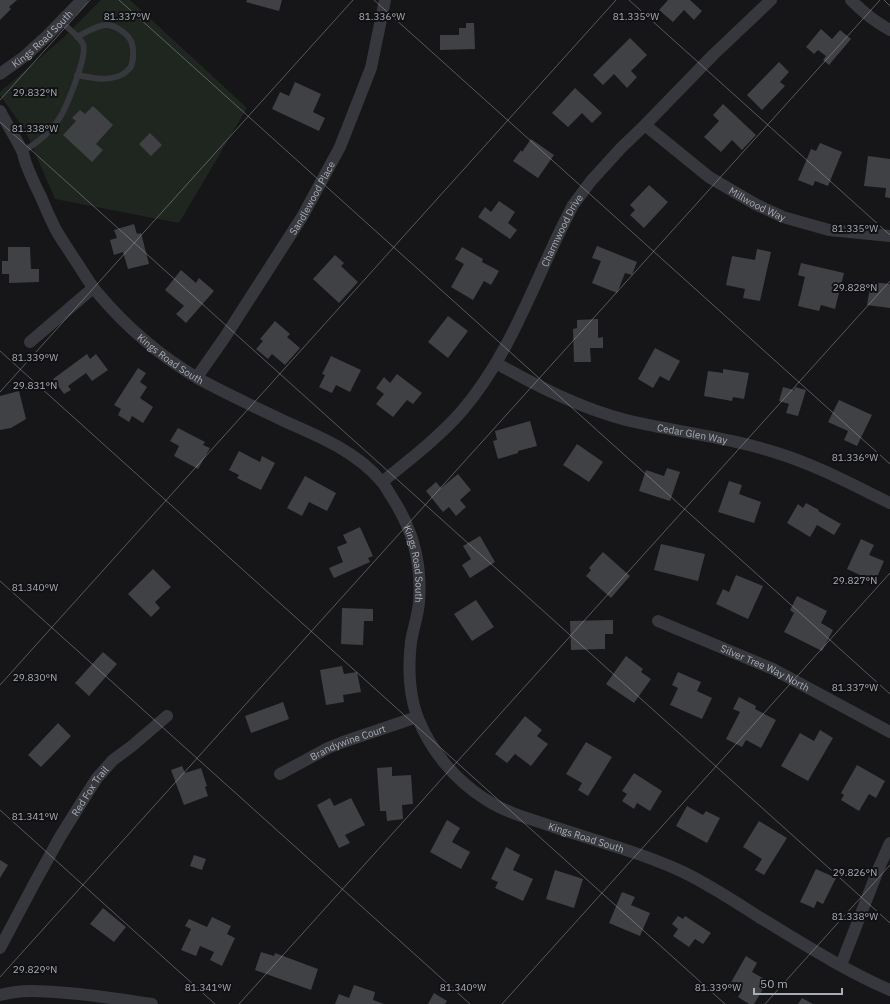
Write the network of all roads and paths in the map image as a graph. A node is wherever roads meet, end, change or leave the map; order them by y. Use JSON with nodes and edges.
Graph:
{"nodes":[{"id":1,"x":82,"y":0,"type":"edge"},
{"id":2,"x":385,"y":0,"type":"edge"},
{"id":3,"x":771,"y":0,"type":"edge"},
{"id":4,"x":851,"y":0,"type":"edge"},
{"id":5,"x":61,"y":22,"type":"junction"},
{"id":6,"x":890,"y":30,"type":"edge"},
{"id":7,"x":78,"y":37,"type":"junction"},
{"id":8,"x":0,"y":74,"type":"edge"},
{"id":9,"x":77,"y":75,"type":"junction"},
{"id":10,"x":0,"y":111,"type":"edge"},
{"id":11,"x":645,"y":125,"type":"junction"},
{"id":12,"x":22,"y":152,"type":"junction"},
{"id":13,"x":890,"y":236,"type":"edge"},
{"id":14,"x":94,"y":288,"type":"junction"},
{"id":15,"x":30,"y":342,"type":"dead end"},
{"id":16,"x":496,"y":363,"type":"junction"},
{"id":17,"x":197,"y":377,"type":"junction"},
{"id":18,"x":382,"y":482,"type":"junction"},
{"id":19,"x":890,"y":503,"type":"edge"},
{"id":20,"x":658,"y":622,"type":"dead end"},
{"id":21,"x":167,"y":716,"type":"dead end"},
{"id":22,"x":417,"y":717,"type":"junction"},
{"id":23,"x":890,"y":732,"type":"edge"},
{"id":24,"x":280,"y":774,"type":"dead end"},
{"id":25,"x":890,"y":844,"type":"edge"},
{"id":26,"x":0,"y":948,"type":"edge"},
{"id":27,"x":841,"y":965,"type":"junction"},
{"id":28,"x":890,"y":990,"type":"edge"},
{"id":29,"x":0,"y":995,"type":"edge"},
{"id":30,"x":152,"y":1004,"type":"edge"}],
"edges":[{"from":1,"to":5,"type":"street","name":"Kings Road South"},
{"from":2,"to":17,"type":"street","name":"Sandlewood Place"},
{"from":3,"to":11,"type":"street","name":"Charmwood Drive"},
{"from":4,"to":6,"type":"street"},
{"from":5,"to":7,"type":"lane"},
{"from":5,"to":8,"type":"street","name":"Kings Road South"},
{"from":7,"to":9,"type":"lane"},
{"from":7,"to":9,"type":"lane"},
{"from":9,"to":12,"type":"lane"},
{"from":10,"to":12,"type":"street","name":"Kings Road South"},
{"from":11,"to":13,"type":"street","name":"Millwood Way"},
{"from":11,"to":16,"type":"street","name":"Charmwood Drive"},
{"from":12,"to":14,"type":"street","name":"Kings Road South"},
{"from":14,"to":15,"type":"street"},
{"from":14,"to":17,"type":"street","name":"Kings Road South"},
{"from":16,"to":18,"type":"street","name":"Charmwood Drive"},
{"from":16,"to":19,"type":"street","name":"Cedar Glen Way"},
{"from":17,"to":18,"type":"street","name":"Kings Road South"},
{"from":18,"to":22,"type":"street","name":"Kings Road South"},
{"from":20,"to":23,"type":"street","name":"Silver Tree Way North"},
{"from":21,"to":26,"type":"street","name":"Red Fox Trail"},
{"from":22,"to":24,"type":"street","name":"Brandywine Court"},
{"from":22,"to":27,"type":"street","name":"Kings Road South"},
{"from":25,"to":27,"type":"street"},
{"from":27,"to":28,"type":"street","name":"Kings Road South"},
{"from":29,"to":30,"type":"street"}]}
